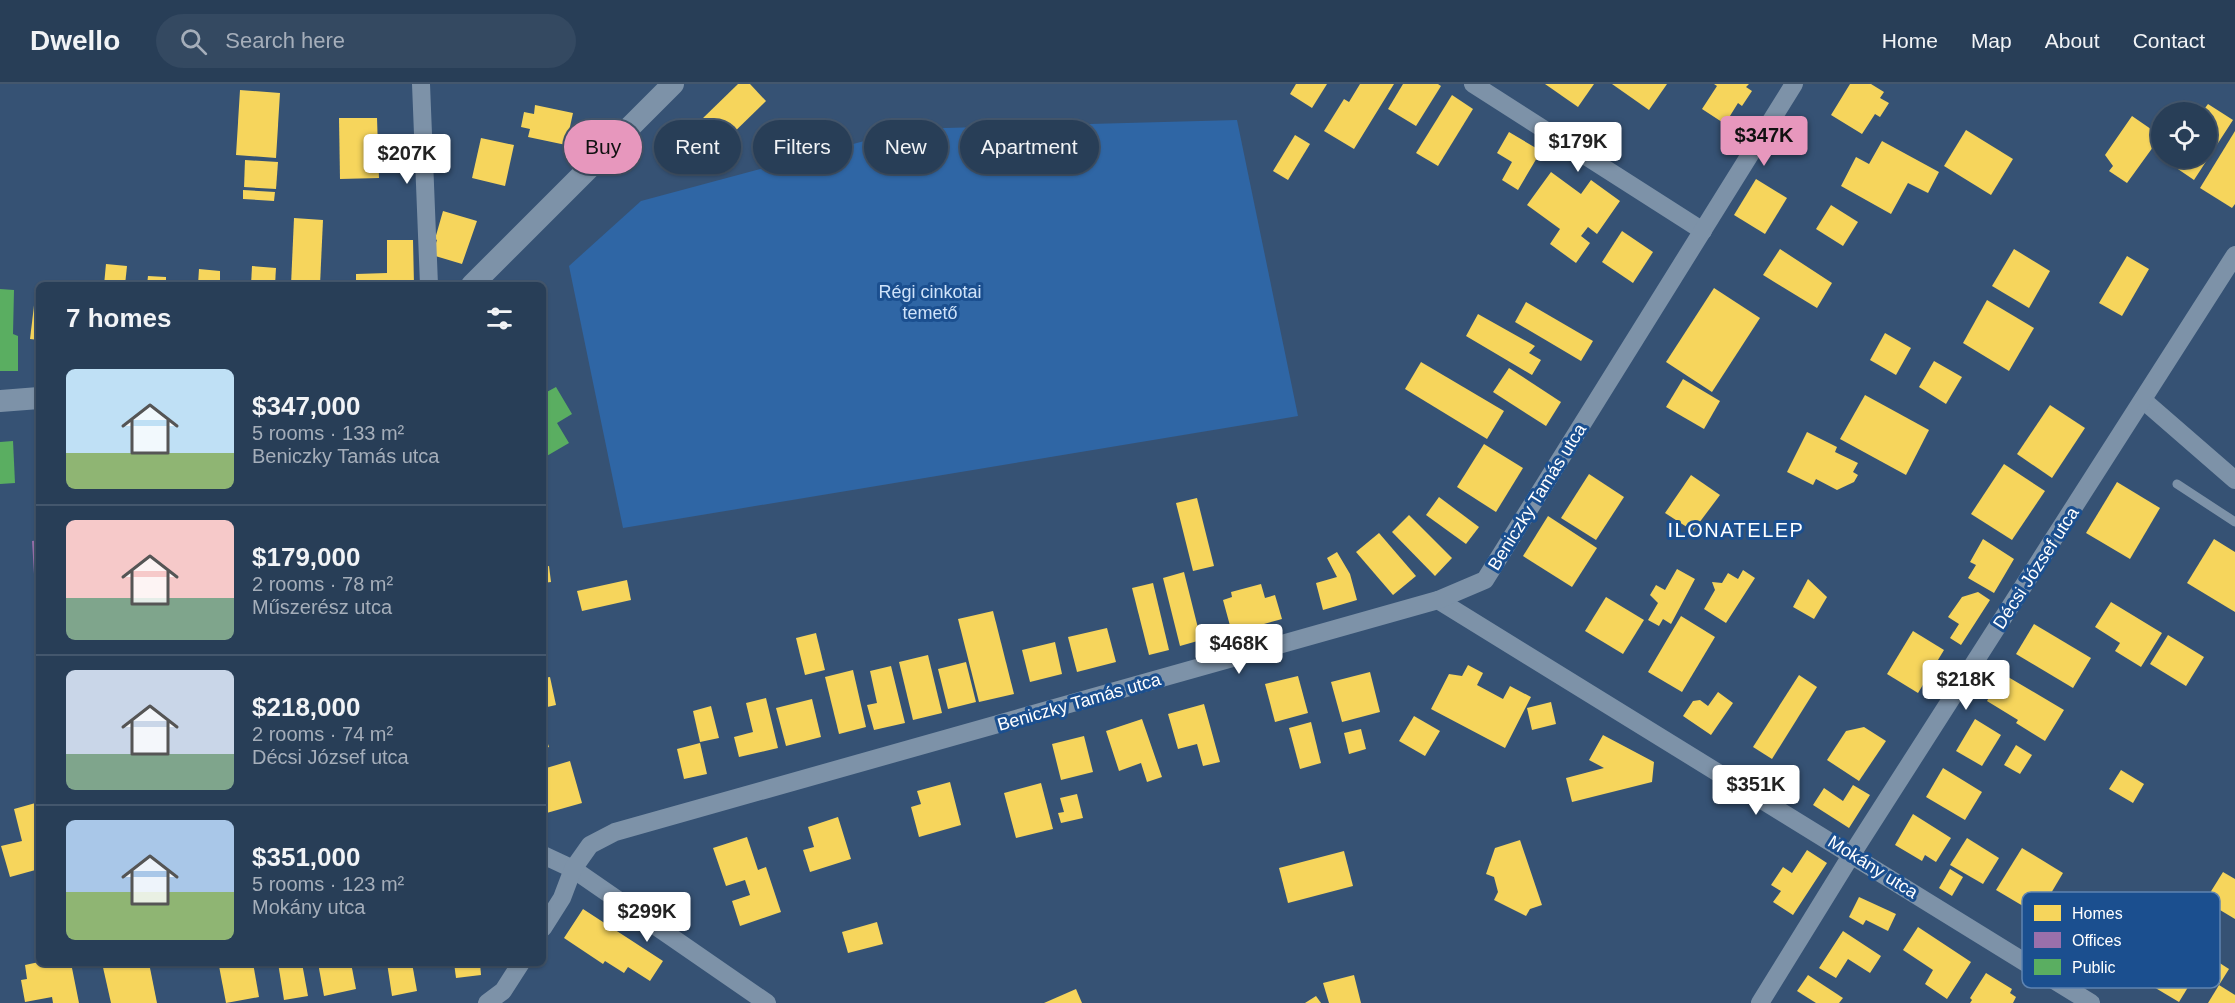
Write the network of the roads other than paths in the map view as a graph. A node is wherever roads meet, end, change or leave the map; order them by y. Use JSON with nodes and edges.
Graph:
{"nodes":[{"id":1,"x":421,"y":84,"type":"edge"},
{"id":2,"x":673,"y":84,"type":"edge"},
{"id":3,"x":1473,"y":84,"type":"edge"},
{"id":4,"x":1794,"y":84,"type":"edge"},
{"id":5,"x":1703,"y":231,"type":"junction"},
{"id":6,"x":2235,"y":255,"type":"edge"},
{"id":7,"x":429,"y":282,"type":"edge"},
{"id":8,"x":475,"y":282,"type":"edge"},
{"id":9,"x":36,"y":398,"type":"edge"},
{"id":10,"x":2144,"y":400,"type":"junction"},
{"id":11,"x":0,"y":401,"type":"edge"},
{"id":12,"x":2235,"y":480,"type":"edge"},
{"id":13,"x":2177,"y":484,"type":"dead end"},
{"id":14,"x":2235,"y":522,"type":"edge"},
{"id":15,"x":1438,"y":600,"type":"junction"},
{"id":16,"x":1852,"y":854,"type":"junction"},
{"id":17,"x":546,"y":856,"type":"edge"},
{"id":18,"x":573,"y":869,"type":"junction"},
{"id":19,"x":546,"y":923,"type":"edge"},
{"id":20,"x":2022,"y":960,"type":"edge"},
{"id":21,"x":519,"y":966,"type":"edge"},
{"id":22,"x":2067,"y":988,"type":"edge"},
{"id":23,"x":487,"y":1003,"type":"edge"},
{"id":24,"x":767,"y":1003,"type":"edge"},
{"id":25,"x":1760,"y":1003,"type":"edge"},
{"id":26,"x":2091,"y":1003,"type":"edge"}],
"edges":[{"from":1,"to":7,"type":"street"},
{"from":2,"to":8,"type":"street"},
{"from":3,"to":5,"type":"street"},
{"from":4,"to":5,"type":"street","name":"Beniczky Tamás utca"},
{"from":5,"to":15,"type":"street","name":"Beniczky Tamás utca"},
{"from":6,"to":10,"type":"street","name":"Décsi József utca"},
{"from":9,"to":11,"type":"street"},
{"from":10,"to":12,"type":"street"},
{"from":10,"to":16,"type":"street","name":"Décsi József utca"},
{"from":13,"to":14,"type":"lane"},
{"from":15,"to":16,"type":"street","name":"Mokány utca"},
{"from":15,"to":18,"type":"street","name":"Beniczky Tamás utca"},
{"from":16,"to":20,"type":"street","name":"Mokány utca"},
{"from":16,"to":25,"type":"street","name":"Décsi József utca"},
{"from":17,"to":18,"type":"street"},
{"from":18,"to":19,"type":"street","name":"Beniczky Tamás utca"},
{"from":18,"to":24,"type":"street"},
{"from":21,"to":23,"type":"street"},
{"from":22,"to":26,"type":"street","name":"Mokány utca"}]}
